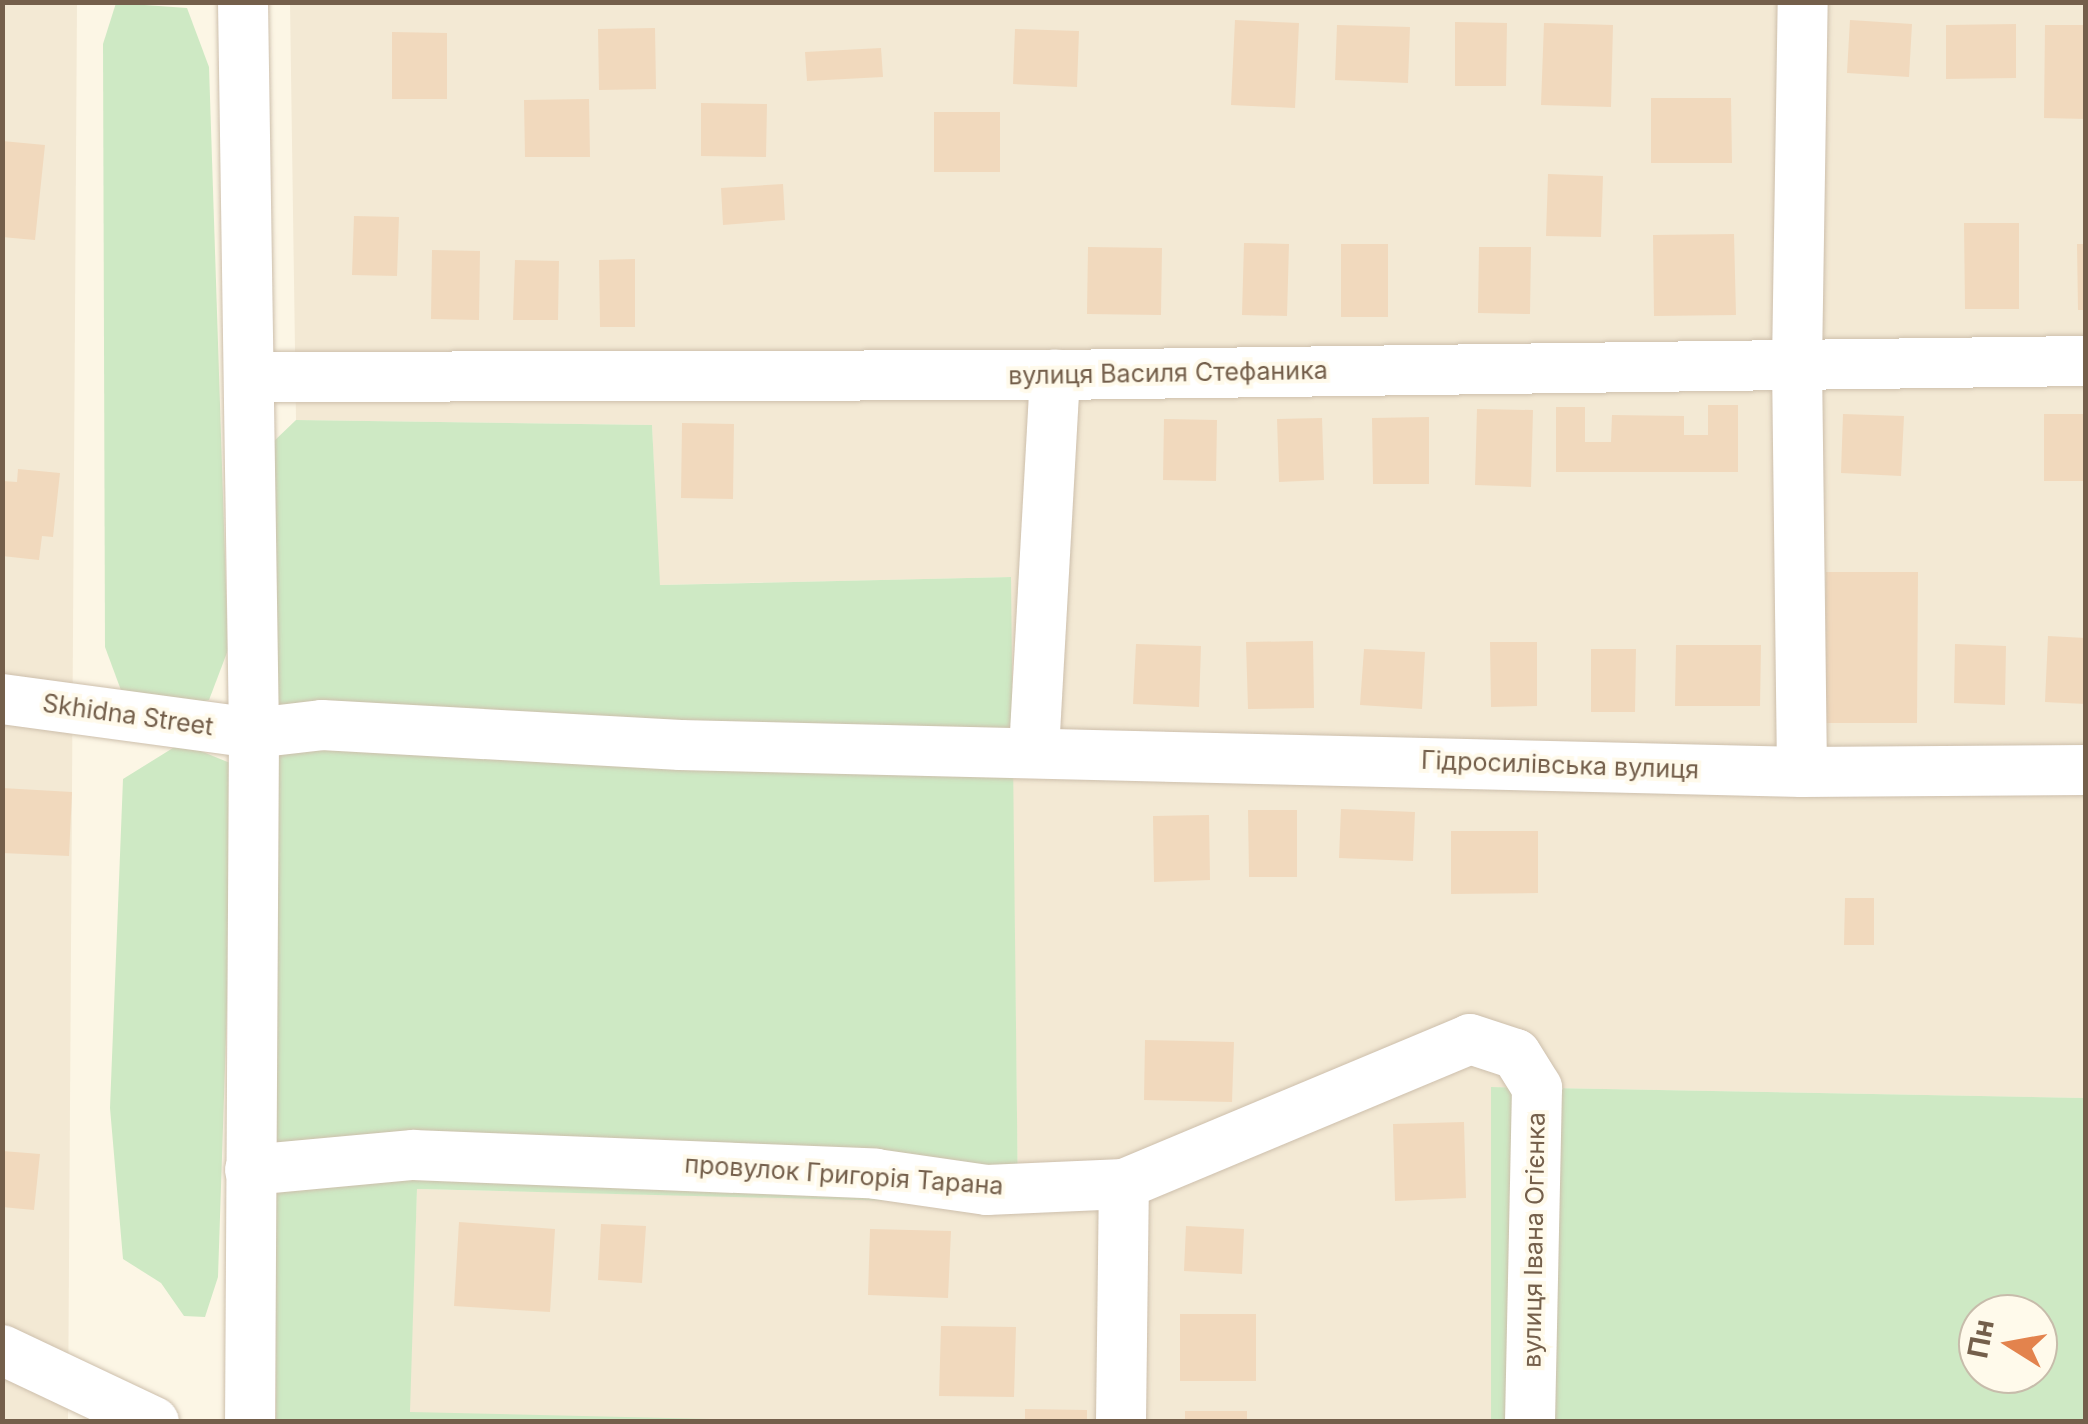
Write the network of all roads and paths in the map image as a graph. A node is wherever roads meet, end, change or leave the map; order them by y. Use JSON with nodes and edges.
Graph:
{"nodes":[{"id":1,"x":243,"y":2,"type":"edge"},
{"id":2,"x":1803,"y":2,"type":"edge"},
{"id":3,"x":2086,"y":361,"type":"edge"},
{"id":4,"x":1797,"y":364,"type":"junction"},
{"id":5,"x":1055,"y":375,"type":"junction"},
{"id":6,"x":250,"y":377,"type":"junction"},
{"id":7,"x":2,"y":699,"type":"edge"},
{"id":8,"x":254,"y":733,"type":"junction"},
{"id":9,"x":1034,"y":750,"type":"junction"},
{"id":10,"x":2086,"y":770,"type":"edge"},
{"id":11,"x":1802,"y":772,"type":"junction"},
{"id":12,"x":1470,"y":1039,"type":"joint"},
{"id":13,"x":250,"y":1170,"type":"junction"},
{"id":14,"x":1124,"y":1184,"type":"junction"},
{"id":15,"x":2,"y":1350,"type":"edge"},
{"id":16,"x":154,"y":1422,"type":"edge"},
{"id":17,"x":250,"y":1422,"type":"edge"},
{"id":18,"x":1121,"y":1422,"type":"edge"},
{"id":19,"x":1530,"y":1422,"type":"edge"}],
"edges":[{"from":1,"to":6,"type":"street"},
{"from":2,"to":4,"type":"street"},
{"from":3,"to":4,"type":"street","name":"вулиця Василя Стефаника"},
{"from":4,"to":5,"type":"street","name":"вулиця Василя Стефаника"},
{"from":4,"to":11,"type":"street"},
{"from":5,"to":6,"type":"street","name":"вулиця Василя Стефаника"},
{"from":5,"to":9,"type":"street"},
{"from":6,"to":8,"type":"street"},
{"from":7,"to":8,"type":"street","name":"Skhidna Street"},
{"from":8,"to":9,"type":"street","name":"Skhidna Street"},
{"from":8,"to":13,"type":"street"},
{"from":9,"to":11,"type":"street","name":"Гідросилівська вулиця"},
{"from":10,"to":11,"type":"street","name":"Гідросилівська вулиця"},
{"from":12,"to":14,"type":"street","name":"провулок Григорія Тарана"},
{"from":12,"to":19,"type":"street","name":"вулиця Івана Огієнка"},
{"from":13,"to":14,"type":"street","name":"провулок Григорія Тарана"},
{"from":13,"to":17,"type":"street"},
{"from":14,"to":18,"type":"street"},
{"from":15,"to":16,"type":"street"}]}
